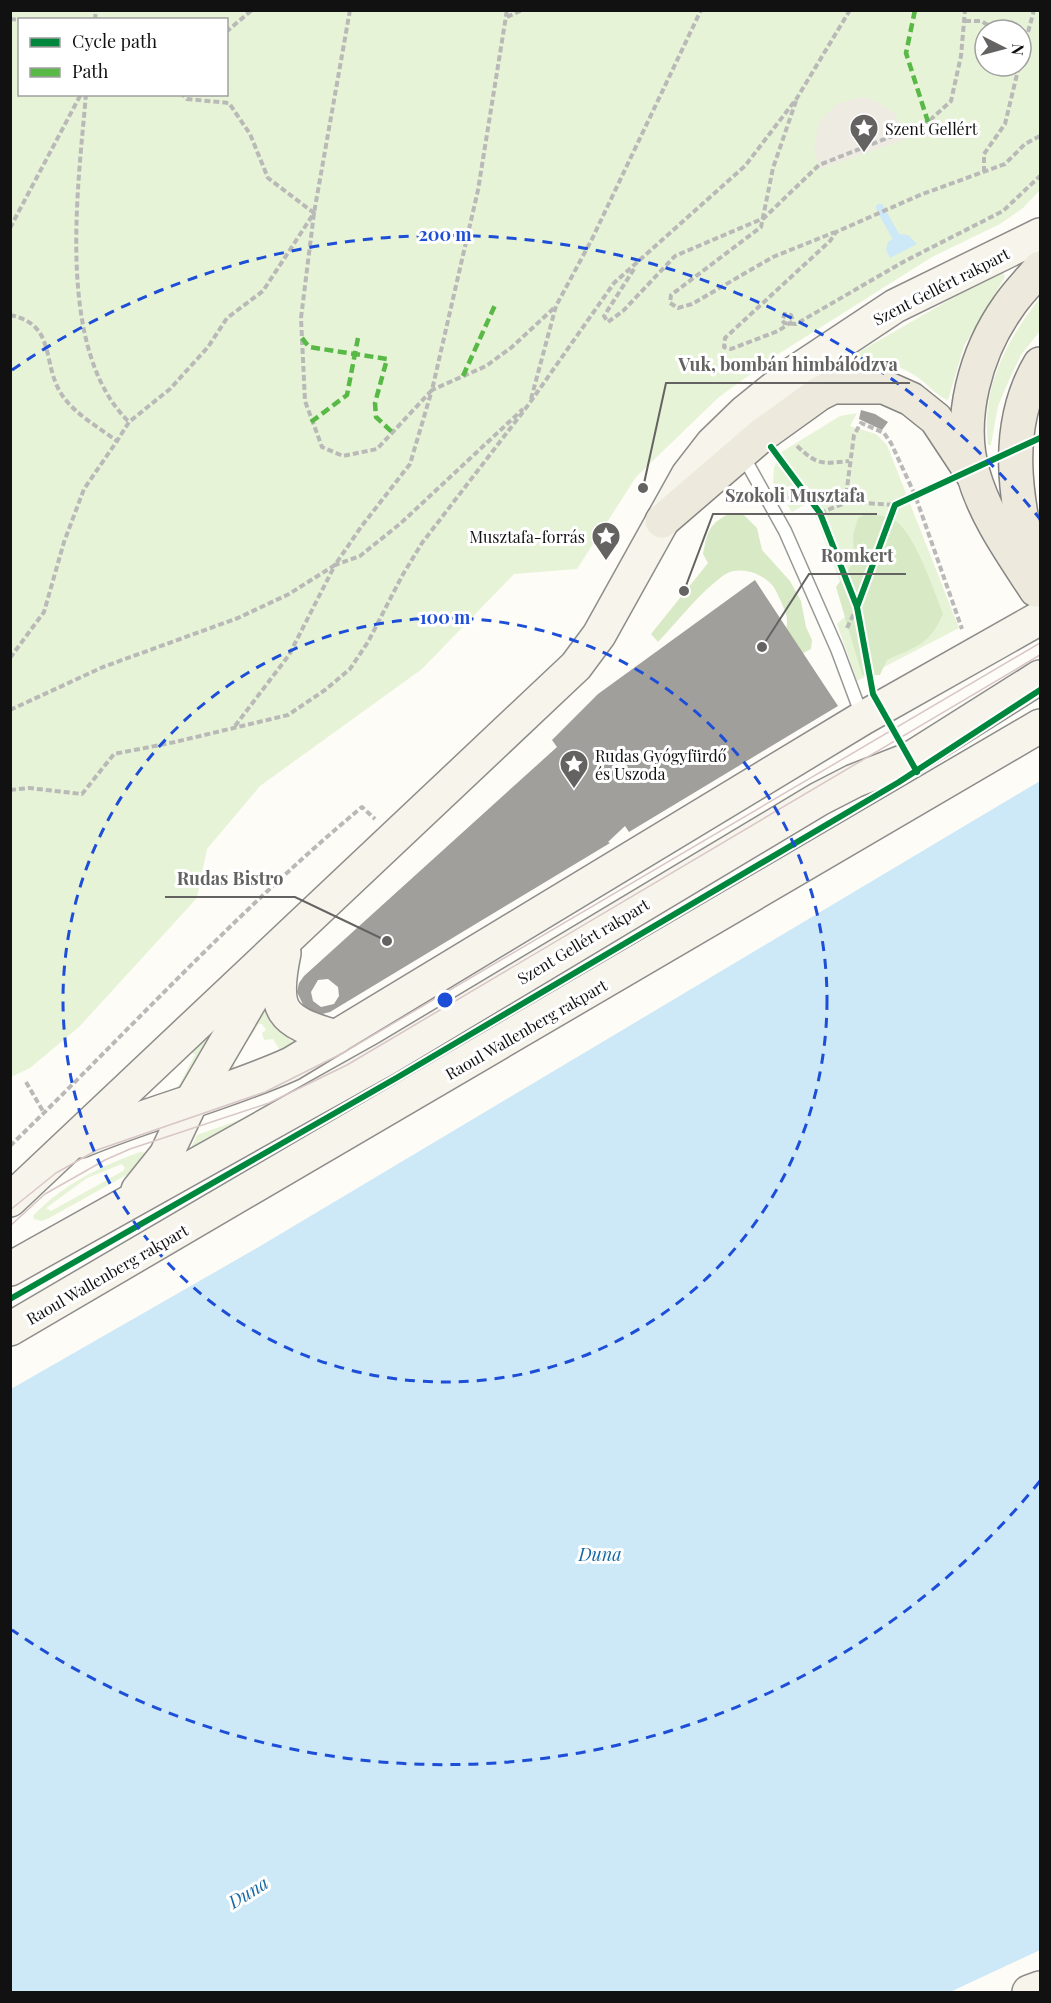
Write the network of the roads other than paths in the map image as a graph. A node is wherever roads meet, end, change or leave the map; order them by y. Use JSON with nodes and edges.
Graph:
{"nodes":[{"id":1,"x":1041,"y":235,"type":"edge"},
{"id":2,"x":1041,"y":268,"type":"edge"},
{"id":3,"x":1041,"y":364,"type":"edge"},
{"id":4,"x":741,"y":453,"type":"junction"},
{"id":5,"x":974,"y":475,"type":"junction"},
{"id":6,"x":662,"y":521,"type":"junction"},
{"id":7,"x":1039,"y":603,"type":"edge"},
{"id":8,"x":1041,"y":677,"type":"edge"},
{"id":9,"x":863,"y":718,"type":"junction"},
{"id":10,"x":1041,"y":726,"type":"edge"},
{"id":11,"x":286,"y":942,"type":"junction"},
{"id":12,"x":336,"y":1037,"type":"junction"},
{"id":13,"x":191,"y":1102,"type":"junction"},
{"id":14,"x":66,"y":1148,"type":"junction"},
{"id":15,"x":10,"y":1200,"type":"edge"},
{"id":16,"x":124,"y":1205,"type":"junction"},
{"id":17,"x":10,"y":1269,"type":"edge"},
{"id":18,"x":10,"y":1329,"type":"edge"},
{"id":19,"x":1041,"y":1988,"type":"edge"},
{"id":20,"x":1029,"y":1992,"type":"edge"}],
"edges":[{"from":1,"to":6,"type":"main road","name":"Szent Gellért rakpart"},
{"from":2,"to":5,"type":"main road"},
{"from":3,"to":7,"type":"main road"},
{"from":4,"to":5,"type":"main road"},
{"from":4,"to":6,"type":"main road"},
{"from":4,"to":9,"type":"lane"},
{"from":5,"to":7,"type":"main road"},
{"from":6,"to":11,"type":"main road","name":"Szent Gellért rakpart"},
{"from":7,"to":9,"type":"main road","name":"Szent Gellért rakpart"},
{"from":8,"to":16,"type":"main road","name":"Szent Gellért rakpart"},
{"from":9,"to":12,"type":"main road","name":"Szent Gellért rakpart"},
{"from":10,"to":18,"type":"main road","name":"Raoul Wallenberg rakpart"},
{"from":11,"to":12,"type":"main road"},
{"from":11,"to":13,"type":"main road","name":"Szent Gellért rakpart"},
{"from":11,"to":14,"type":"main road","name":"Szent Gellért rakpart"},
{"from":12,"to":13,"type":"main road","name":"Szent Gellért rakpart"},
{"from":13,"to":14,"type":"main road","name":"Szent Gellért rakpart"},
{"from":13,"to":16,"type":"main road","name":"Szent Gellért rakpart"},
{"from":14,"to":15,"type":"main road","name":"Szent Gellért rakpart"},
{"from":16,"to":17,"type":"main road","name":"Szent Gellért rakpart"},
{"from":19,"to":20,"type":"main road"}]}
